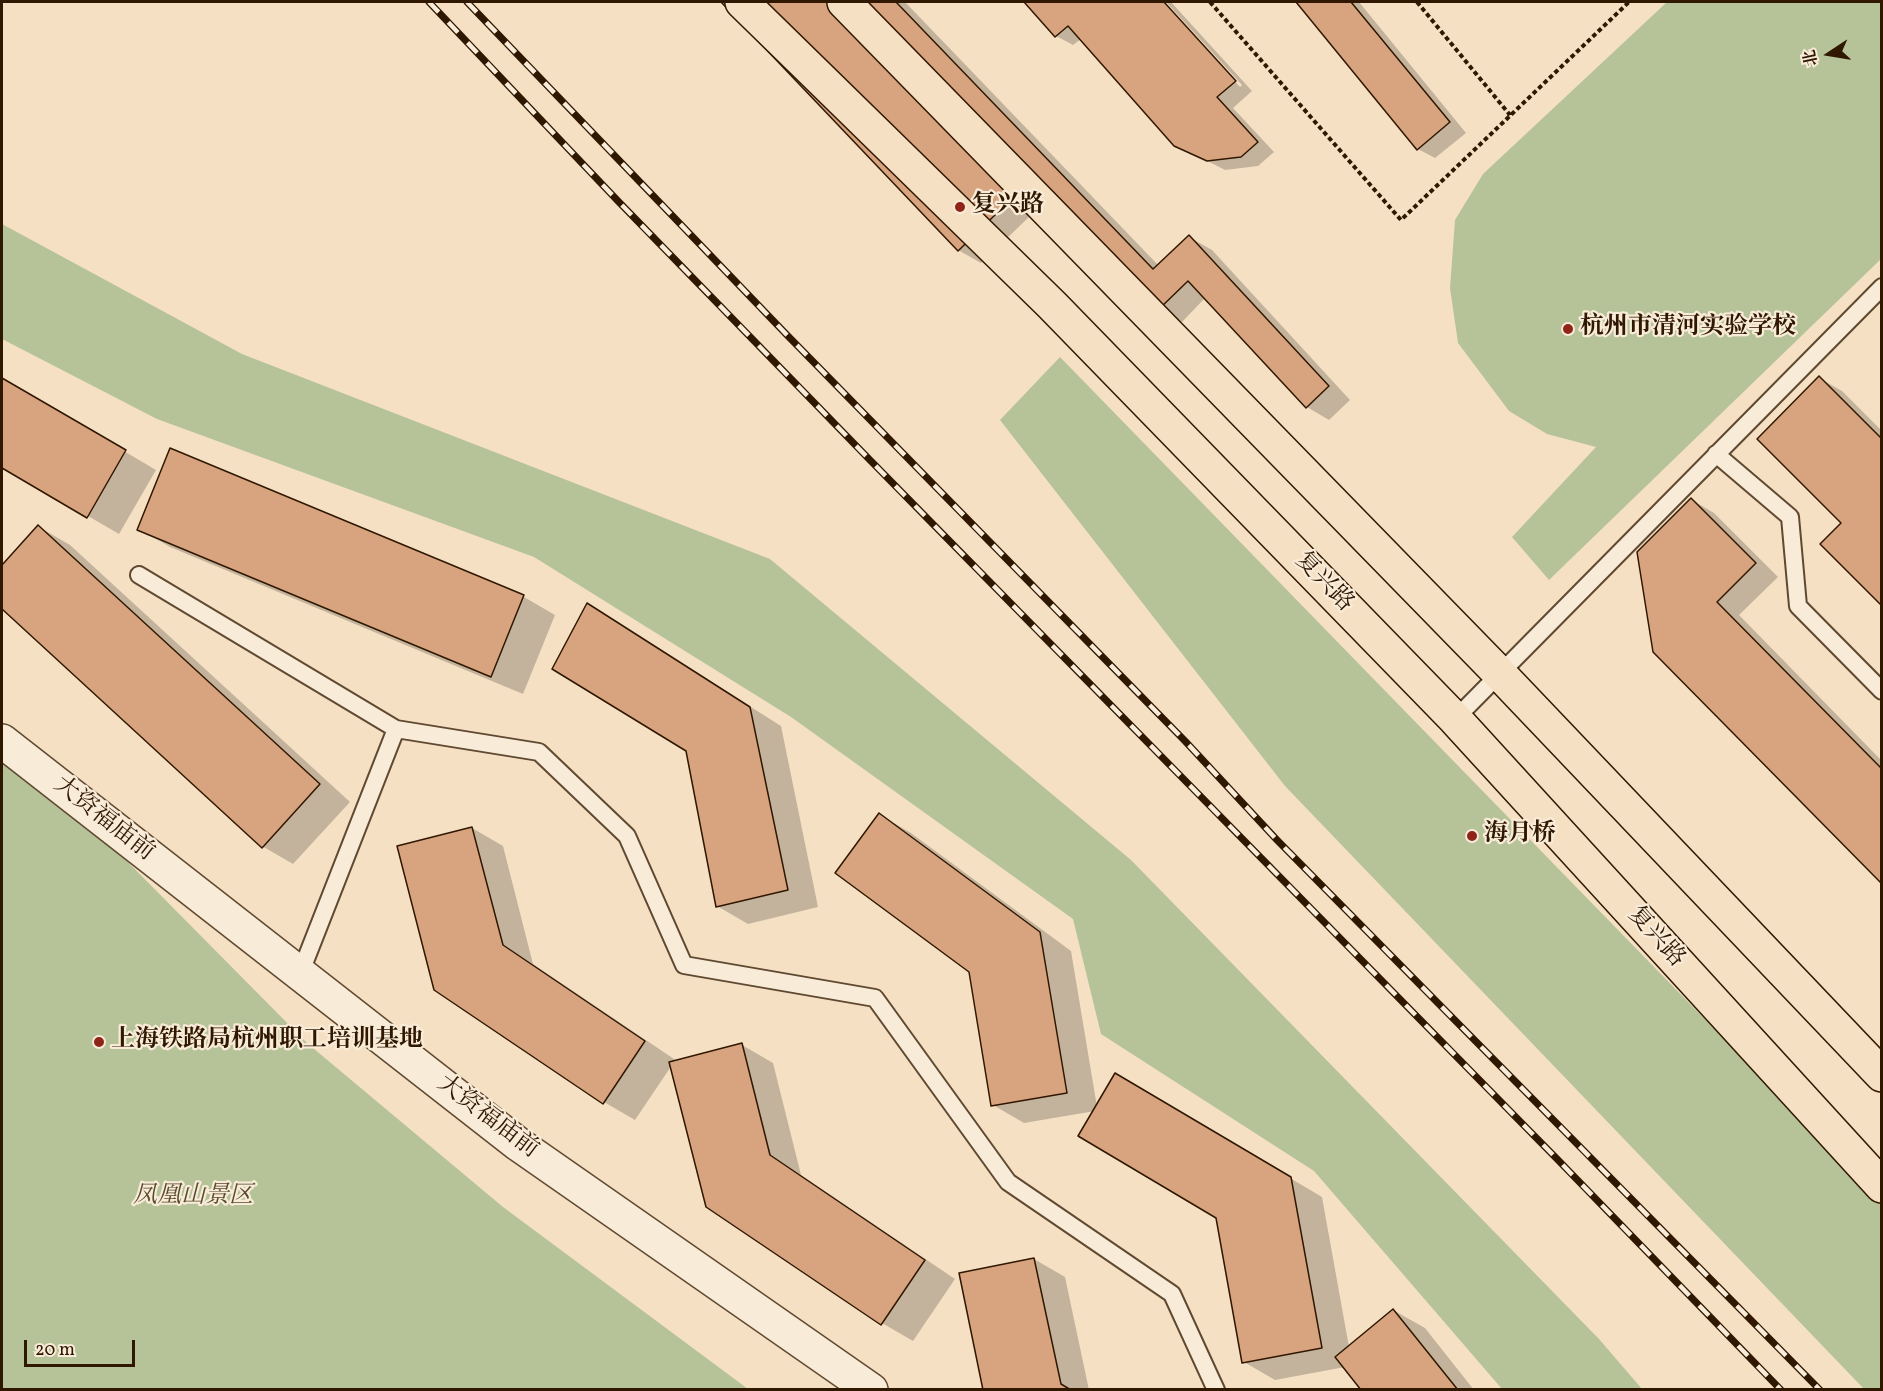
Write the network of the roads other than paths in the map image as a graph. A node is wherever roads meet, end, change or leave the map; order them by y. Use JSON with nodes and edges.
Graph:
{"nodes":[{"id":1,"x":742,"y":2,"type":"edge"},
{"id":2,"x":844,"y":2,"type":"edge"},
{"id":3,"x":1881,"y":287,"type":"edge"},
{"id":4,"x":1716,"y":454,"type":"junction"},
{"id":5,"x":138,"y":575,"type":"dead end"},
{"id":6,"x":1499,"y":673,"type":"junction"},
{"id":7,"x":1881,"y":691,"type":"edge"},
{"id":8,"x":1455,"y":718,"type":"junction"},
{"id":9,"x":396,"y":729,"type":"junction"},
{"id":10,"x":2,"y":741,"type":"edge"},
{"id":11,"x":300,"y":974,"type":"junction"},
{"id":12,"x":1881,"y":1075,"type":"edge"},
{"id":13,"x":1881,"y":1186,"type":"edge"},
{"id":14,"x":871,"y":1389,"type":"edge"},
{"id":15,"x":1216,"y":1389,"type":"edge"}],
"edges":[{"from":1,"to":8,"type":"main road","name":"复兴路"},
{"from":2,"to":6,"type":"main road"},
{"from":3,"to":4,"type":"lane"},
{"from":4,"to":6,"type":"lane"},
{"from":4,"to":7,"type":"lane"},
{"from":5,"to":9,"type":"lane"},
{"from":6,"to":8,"type":"lane"},
{"from":6,"to":12,"type":"main road"},
{"from":8,"to":13,"type":"main road","name":"复兴路"},
{"from":9,"to":11,"type":"lane"},
{"from":9,"to":15,"type":"lane"},
{"from":10,"to":11,"type":"street","name":"大资福庙前"},
{"from":11,"to":14,"type":"street","name":"大资福庙前"}]}
